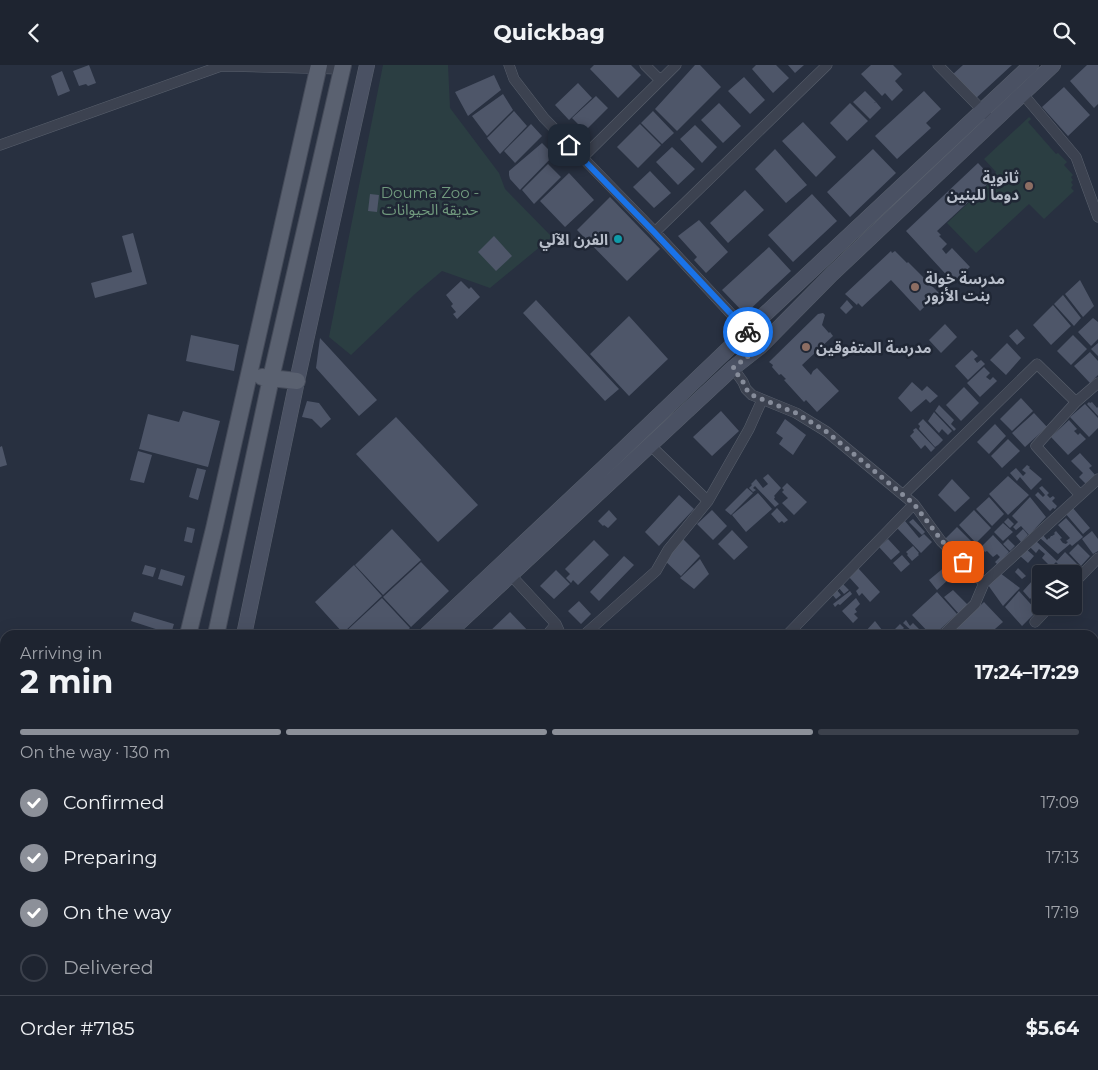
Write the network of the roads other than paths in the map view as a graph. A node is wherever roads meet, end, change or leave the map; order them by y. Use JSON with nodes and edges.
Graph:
{"nodes":[{"id":1,"x":367,"y":65,"type":"edge"},
{"id":2,"x":510,"y":65,"type":"edge"},
{"id":3,"x":645,"y":65,"type":"edge"},
{"id":4,"x":676,"y":65,"type":"edge"},
{"id":5,"x":827,"y":65,"type":"edge"},
{"id":6,"x":938,"y":65,"type":"edge"},
{"id":7,"x":1032,"y":65,"type":"edge"},
{"id":8,"x":1052,"y":65,"type":"edge"},
{"id":9,"x":319,"y":66,"type":"edge"},
{"id":10,"x":343,"y":67,"type":"edge"},
{"id":11,"x":660,"y":80,"type":"junction"},
{"id":12,"x":1022,"y":93,"type":"junction"},
{"id":13,"x":983,"y":110,"type":"junction"},
{"id":14,"x":994,"y":122,"type":"junction"},
{"id":15,"x":0,"y":145,"type":"edge"},
{"id":16,"x":582,"y":158,"type":"junction"},
{"id":17,"x":1098,"y":217,"type":"edge"},
{"id":18,"x":654,"y":232,"type":"junction"},
{"id":19,"x":746,"y":331,"type":"junction"},
{"id":20,"x":761,"y":346,"type":"junction"},
{"id":21,"x":733,"y":368,"type":"junction"},
{"id":22,"x":248,"y":375,"type":"junction"},
{"id":23,"x":271,"y":378,"type":"junction"},
{"id":24,"x":297,"y":381,"type":"junction"},
{"id":25,"x":1098,"y":383,"type":"edge"},
{"id":26,"x":762,"y":400,"type":"junction"},
{"id":27,"x":1076,"y":403,"type":"junction"},
{"id":28,"x":650,"y":445,"type":"junction"},
{"id":29,"x":1098,"y":479,"type":"edge"},
{"id":30,"x":903,"y":495,"type":"junction"},
{"id":31,"x":1080,"y":495,"type":"junction"},
{"id":32,"x":708,"y":501,"type":"junction"},
{"id":33,"x":914,"y":504,"type":"junction"},
{"id":34,"x":1098,"y":558,"type":"edge"},
{"id":35,"x":506,"y":569,"type":"junction"},
{"id":36,"x":1082,"y":575,"type":"edge"},
{"id":37,"x":984,"y":583,"type":"junction"},
{"id":38,"x":1042,"y":615,"type":"edge"},
{"id":39,"x":1035,"y":622,"type":"dead end"},
{"id":40,"x":556,"y":624,"type":"junction"},
{"id":41,"x":189,"y":630,"type":"edge"},
{"id":42,"x":217,"y":630,"type":"edge"},
{"id":43,"x":245,"y":630,"type":"edge"},
{"id":44,"x":432,"y":630,"type":"edge"},
{"id":45,"x":451,"y":630,"type":"edge"},
{"id":46,"x":551,"y":630,"type":"edge"},
{"id":47,"x":559,"y":630,"type":"edge"},
{"id":48,"x":590,"y":630,"type":"edge"},
{"id":49,"x":792,"y":630,"type":"edge"},
{"id":50,"x":948,"y":630,"type":"edge"}],
"edges":[{"from":1,"to":24,"type":"main road"},
{"from":2,"to":16,"type":"street"},
{"from":3,"to":11,"type":"street"},
{"from":4,"to":11,"type":"street"},
{"from":5,"to":18,"type":"street"},
{"from":6,"to":13,"type":"street"},
{"from":7,"to":13,"type":"main road"},
{"from":8,"to":12,"type":"main road"},
{"from":9,"to":10,"type":"street"},
{"from":9,"to":15,"type":"street"},
{"from":9,"to":22,"type":"main road"},
{"from":10,"to":23,"type":"main road"},
{"from":11,"to":16,"type":"street"},
{"from":12,"to":14,"type":"main road"},
{"from":12,"to":17,"type":"street"},
{"from":13,"to":14,"type":"street"},
{"from":13,"to":19,"type":"main road"},
{"from":14,"to":20,"type":"main road"},
{"from":16,"to":18,"type":"street"},
{"from":18,"to":19,"type":"street"},
{"from":19,"to":20,"type":"street"},
{"from":19,"to":35,"type":"main road"},
{"from":20,"to":21,"type":"main road"},
{"from":21,"to":26,"type":"street"},
{"from":21,"to":28,"type":"main road"},
{"from":22,"to":23,"type":"main road"},
{"from":22,"to":41,"type":"main road"},
{"from":23,"to":24,"type":"main road"},
{"from":23,"to":42,"type":"main road"},
{"from":24,"to":43,"type":"main road"},
{"from":25,"to":27,"type":"street"},
{"from":26,"to":30,"type":"street"},
{"from":26,"to":32,"type":"street"},
{"from":27,"to":30,"type":"street"},
{"from":27,"to":31,"type":"street"},
{"from":28,"to":32,"type":"street"},
{"from":28,"to":35,"type":"main road"},
{"from":29,"to":31,"type":"street"},
{"from":30,"to":33,"type":"street"},
{"from":31,"to":37,"type":"street"},
{"from":32,"to":48,"type":"street"},
{"from":33,"to":37,"type":"street"},
{"from":33,"to":49,"type":"street"},
{"from":34,"to":36,"type":"street"},
{"from":35,"to":40,"type":"street"},
{"from":35,"to":44,"type":"main road"},
{"from":35,"to":45,"type":"main road"},
{"from":37,"to":50,"type":"street"},
{"from":38,"to":39,"type":"street"},
{"from":40,"to":46,"type":"street"},
{"from":40,"to":47,"type":"street"}]}
